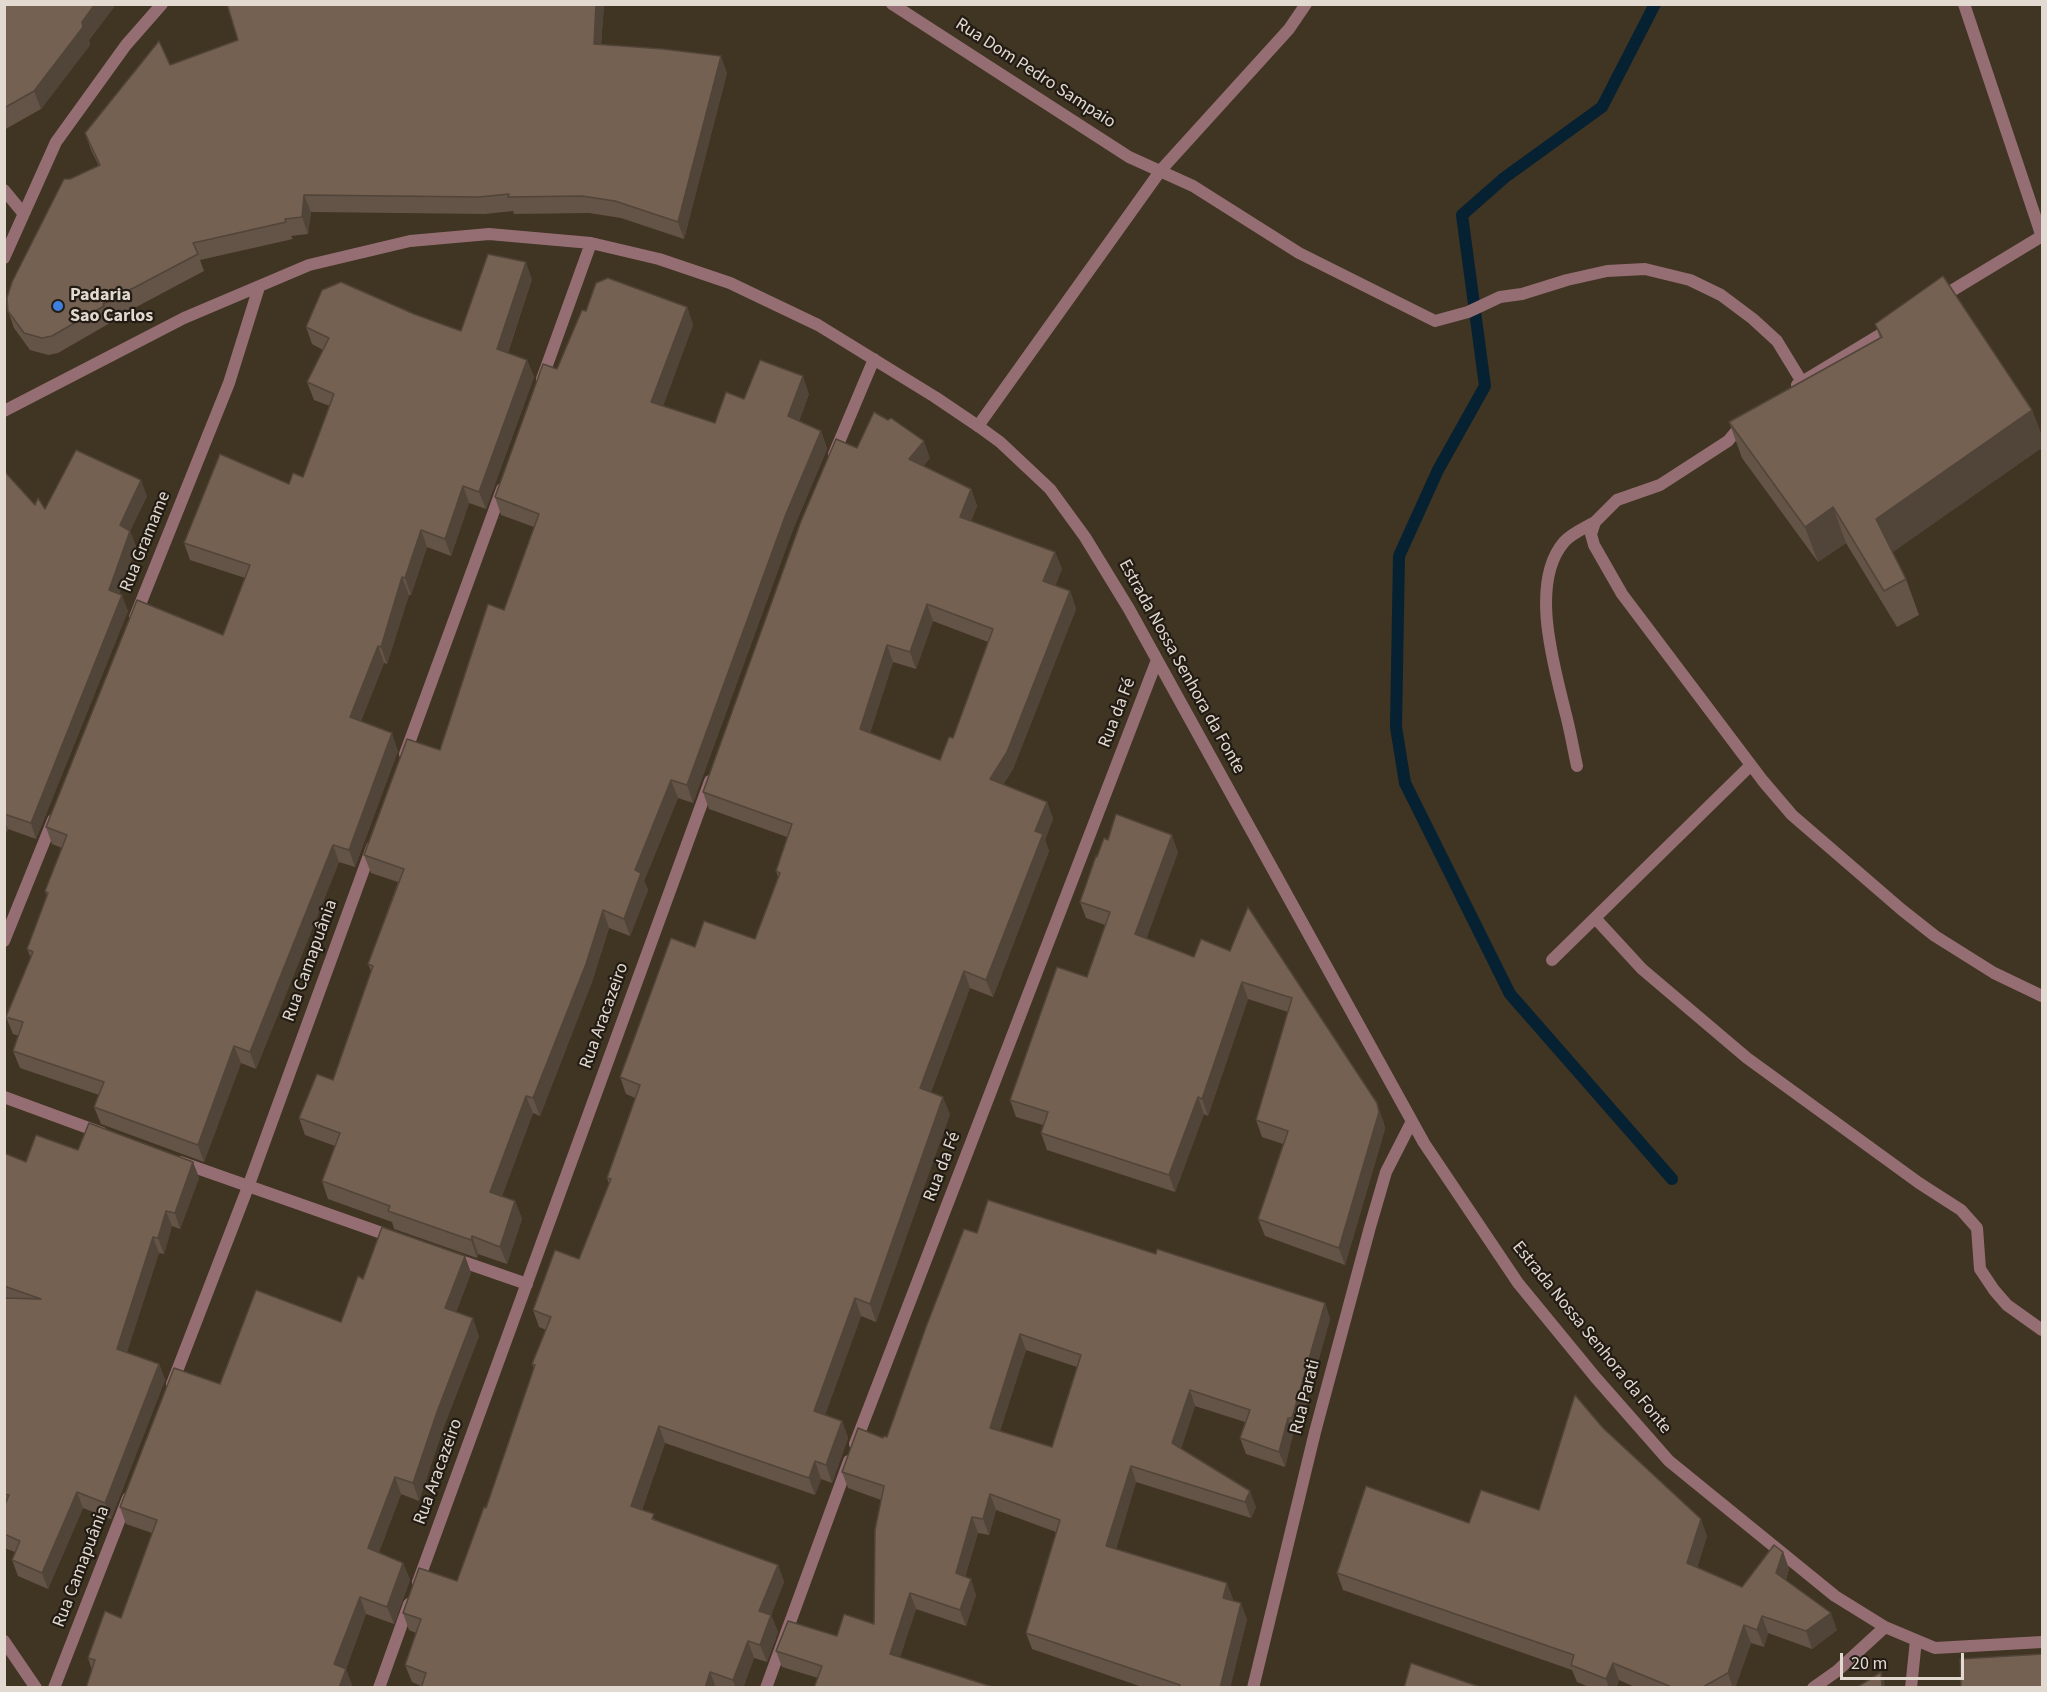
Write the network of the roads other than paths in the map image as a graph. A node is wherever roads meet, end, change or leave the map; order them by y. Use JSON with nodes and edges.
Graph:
{"nodes":[{"id":1,"x":162,"y":4,"type":"edge"},
{"id":2,"x":892,"y":4,"type":"edge"},
{"id":3,"x":1306,"y":4,"type":"edge"},
{"id":4,"x":1964,"y":4,"type":"edge"},
{"id":5,"x":1161,"y":170,"type":"junction"},
{"id":6,"x":4,"y":190,"type":"edge"},
{"id":7,"x":23,"y":213,"type":"junction"},
{"id":8,"x":2042,"y":236,"type":"edge"},
{"id":9,"x":591,"y":243,"type":"junction"},
{"id":10,"x":4,"y":258,"type":"edge"},
{"id":11,"x":259,"y":286,"type":"junction"},
{"id":12,"x":1932,"y":303,"type":"edge"},
{"id":13,"x":1902,"y":322,"type":"edge"},
{"id":14,"x":874,"y":359,"type":"junction"},
{"id":15,"x":1802,"y":382,"type":"junction"},
{"id":16,"x":538,"y":389,"type":"edge"},
{"id":17,"x":1781,"y":395,"type":"edge"},
{"id":18,"x":4,"y":411,"type":"edge"},
{"id":19,"x":1751,"y":413,"type":"edge"},
{"id":20,"x":978,"y":426,"type":"junction"},
{"id":21,"x":828,"y":469,"type":"edge"},
{"id":22,"x":506,"y":479,"type":"edge"},
{"id":23,"x":1595,"y":522,"type":"junction"},
{"id":24,"x":132,"y":624,"type":"edge"},
{"id":25,"x":1157,"y":660,"type":"junction"},
{"id":26,"x":1751,"y":765,"type":"junction"},
{"id":27,"x":1577,"y":766,"type":"dead end"},
{"id":28,"x":714,"y":770,"type":"edge"},
{"id":29,"x":399,"y":771,"type":"edge"},
{"id":30,"x":57,"y":810,"type":"edge"},
{"id":31,"x":375,"y":838,"type":"edge"},
{"id":32,"x":1595,"y":918,"type":"junction"},
{"id":33,"x":4,"y":941,"type":"edge"},
{"id":34,"x":1552,"y":960,"type":"dead end"},
{"id":35,"x":2043,"y":996,"type":"edge"},
{"id":36,"x":4,"y":1097,"type":"edge"},
{"id":37,"x":1412,"y":1121,"type":"junction"},
{"id":38,"x":115,"y":1138,"type":"edge"},
{"id":39,"x":171,"y":1158,"type":"edge"},
{"id":40,"x":248,"y":1187,"type":"junction"},
{"id":41,"x":404,"y":1241,"type":"edge"},
{"id":42,"x":438,"y":1253,"type":"edge"},
{"id":43,"x":527,"y":1284,"type":"junction"},
{"id":44,"x":2043,"y":1330,"type":"edge"},
{"id":45,"x":166,"y":1398,"type":"edge"},
{"id":46,"x":132,"y":1487,"type":"edge"},
{"id":47,"x":1885,"y":1627,"type":"junction"},
{"id":48,"x":1917,"y":1640,"type":"junction"},
{"id":49,"x":4,"y":1641,"type":"edge"},
{"id":50,"x":2043,"y":1642,"type":"edge"},
{"id":51,"x":36,"y":1688,"type":"edge"},
{"id":52,"x":54,"y":1688,"type":"edge"},
{"id":53,"x":379,"y":1688,"type":"edge"},
{"id":54,"x":766,"y":1688,"type":"edge"},
{"id":55,"x":1252,"y":1688,"type":"edge"},
{"id":56,"x":1813,"y":1688,"type":"edge"},
{"id":57,"x":1911,"y":1688,"type":"edge"}],
"edges":[{"from":1,"to":7,"type":"street"},
{"from":2,"to":5,"type":"street","name":"Rua Dom Pedro Sampaio"},
{"from":3,"to":5,"type":"street"},
{"from":4,"to":8,"type":"street"},
{"from":5,"to":15,"type":"street","name":"Rua Dom Pedro Sampaio"},
{"from":5,"to":20,"type":"street"},
{"from":6,"to":7,"type":"street"},
{"from":7,"to":10,"type":"street"},
{"from":8,"to":12,"type":"street"},
{"from":9,"to":11,"type":"street","name":"Estrada Nossa Senhora da Fonte"},
{"from":9,"to":14,"type":"street","name":"Estrada Nossa Senhora da Fonte"},
{"from":9,"to":16,"type":"street"},
{"from":11,"to":18,"type":"street","name":"Estrada Nossa Senhora da Fonte"},
{"from":11,"to":24,"type":"street","name":"Rua Gramame"},
{"from":13,"to":15,"type":"street"},
{"from":14,"to":20,"type":"street","name":"Estrada Nossa Senhora da Fonte"},
{"from":14,"to":21,"type":"street"},
{"from":15,"to":17,"type":"street"},
{"from":19,"to":23,"type":"street"},
{"from":20,"to":25,"type":"street","name":"Estrada Nossa Senhora da Fonte"},
{"from":22,"to":29,"type":"street"},
{"from":23,"to":26,"type":"street"},
{"from":23,"to":27,"type":"street"},
{"from":25,"to":37,"type":"street","name":"Estrada Nossa Senhora da Fonte"},
{"from":25,"to":54,"type":"street","name":"Rua da Fé"},
{"from":26,"to":32,"type":"street"},
{"from":26,"to":35,"type":"street"},
{"from":28,"to":43,"type":"street","name":"Rua Aracazeiro"},
{"from":30,"to":33,"type":"street"},
{"from":31,"to":40,"type":"street","name":"Rua Camapuânia"},
{"from":32,"to":34,"type":"street"},
{"from":32,"to":44,"type":"street"},
{"from":36,"to":38,"type":"street"},
{"from":37,"to":47,"type":"street","name":"Estrada Nossa Senhora da Fonte"},
{"from":37,"to":55,"type":"street","name":"Rua Parati"},
{"from":39,"to":40,"type":"street"},
{"from":40,"to":41,"type":"street"},
{"from":40,"to":45,"type":"street","name":"Rua Camapuânia"},
{"from":42,"to":43,"type":"street"},
{"from":43,"to":53,"type":"street","name":"Rua Aracazeiro"},
{"from":46,"to":52,"type":"street","name":"Rua Camapuânia"},
{"from":47,"to":48,"type":"street","name":"Estrada Nossa Senhora da Fonte"},
{"from":47,"to":56,"type":"street"},
{"from":48,"to":50,"type":"street","name":"Estrada Nossa Senhora da Fonte"},
{"from":48,"to":57,"type":"street"},
{"from":49,"to":51,"type":"street"}]}
